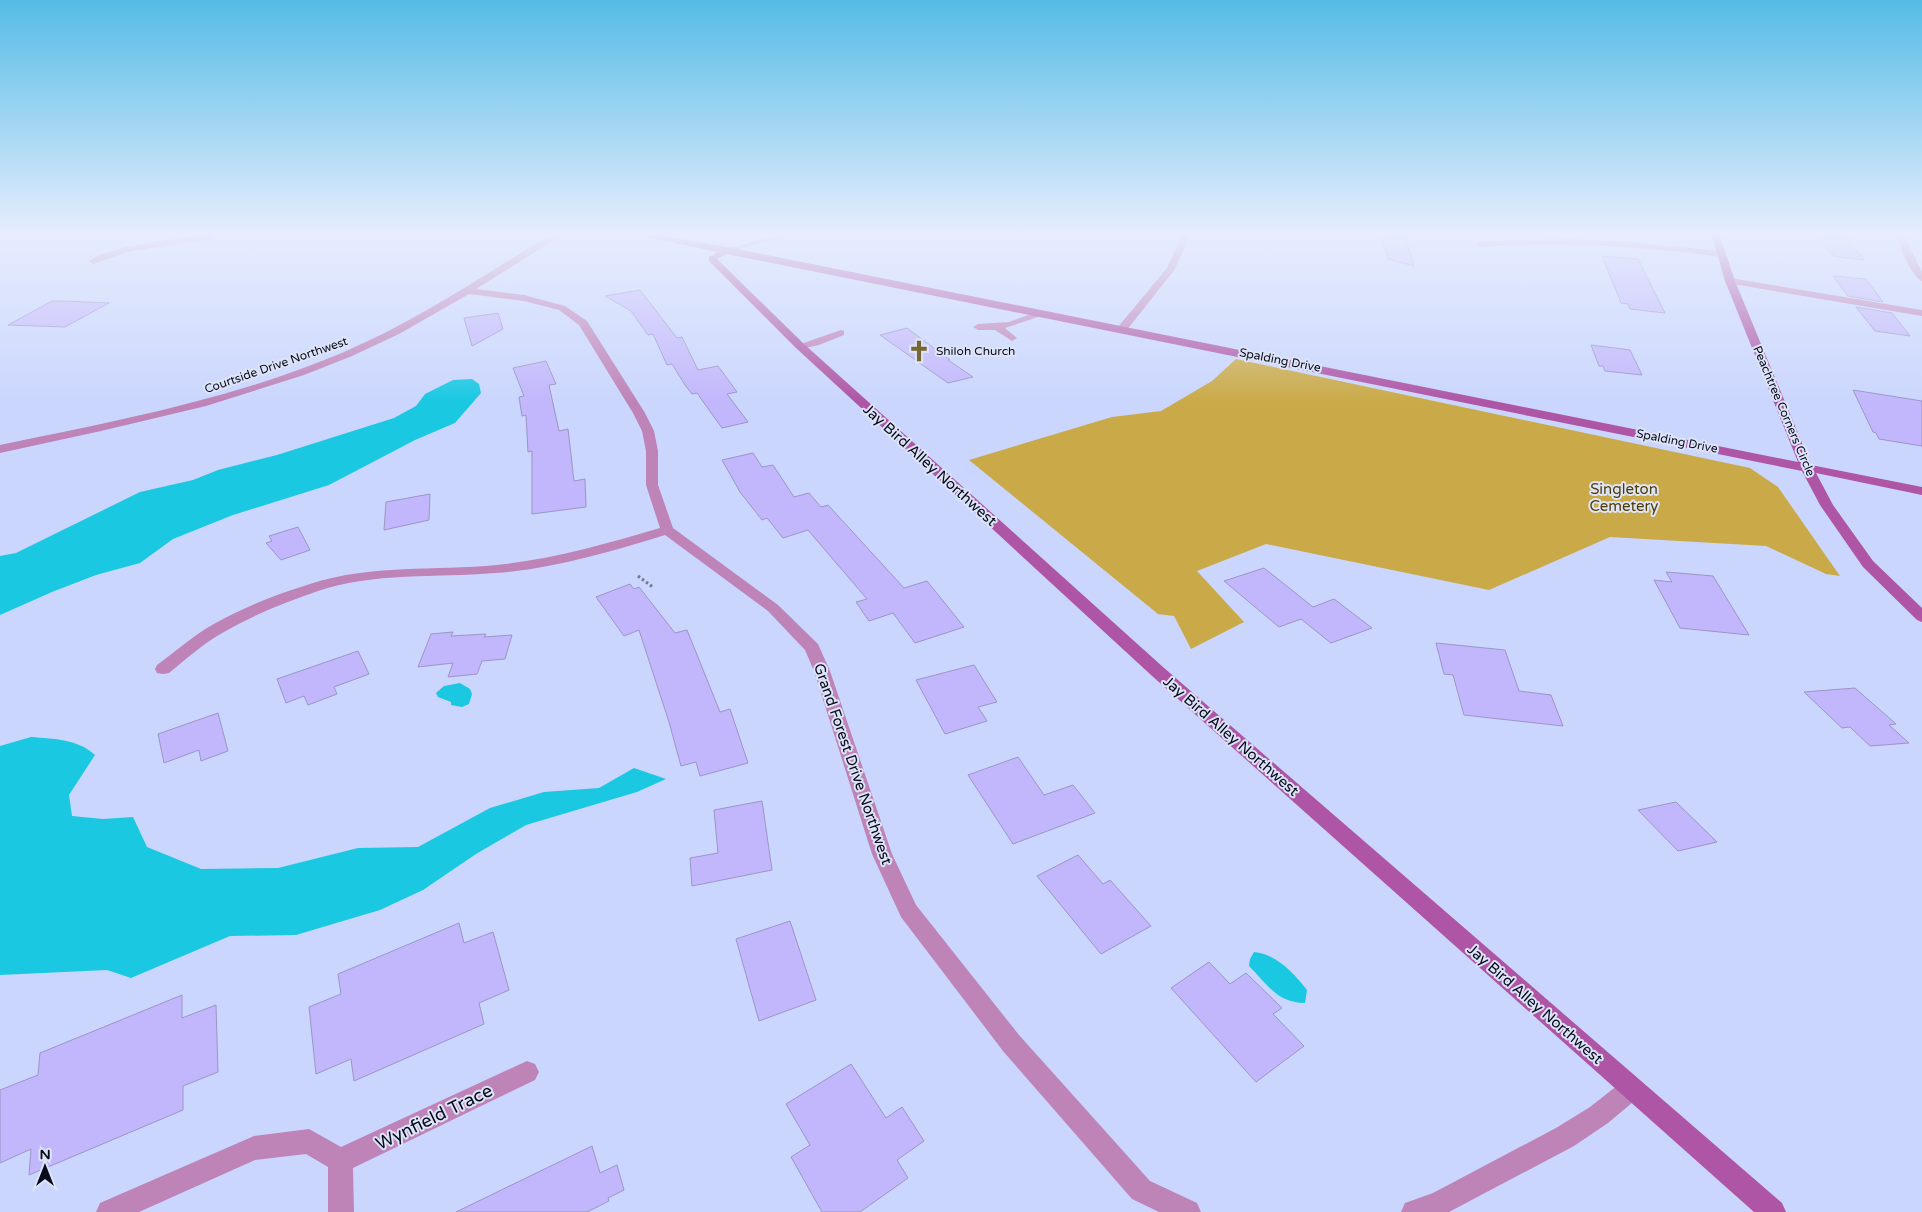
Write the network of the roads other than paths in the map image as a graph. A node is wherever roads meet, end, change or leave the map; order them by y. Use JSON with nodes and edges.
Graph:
{"nodes":[{"id":1,"x":466,"y":290,"type":"joint"},
{"id":2,"x":743,"y":290,"type":"edge"},
{"id":3,"x":924,"y":290,"type":"edge"},
{"id":4,"x":1154,"y":290,"type":"edge"},
{"id":5,"x":1734,"y":290,"type":"edge"},
{"id":6,"x":1786,"y":290,"type":"edge"},
{"id":7,"x":1041,"y":313,"type":"junction"},
{"id":8,"x":1922,"y":313,"type":"edge"},
{"id":9,"x":978,"y":327,"type":"dead end"},
{"id":10,"x":999,"y":328,"type":"junction"},
{"id":11,"x":1122,"y":329,"type":"junction"},
{"id":12,"x":841,"y":334,"type":"dead end"},
{"id":13,"x":1012,"y":338,"type":"dead end"},
{"id":14,"x":800,"y":346,"type":"junction"},
{"id":15,"x":0,"y":449,"type":"edge"},
{"id":16,"x":1806,"y":467,"type":"junction"},
{"id":17,"x":1922,"y":491,"type":"edge"},
{"id":18,"x":667,"y":530,"type":"junction"},
{"id":19,"x":1922,"y":617,"type":"edge"},
{"id":20,"x":163,"y":669,"type":"dead end"},
{"id":21,"x":527,"y":1072,"type":"dead end"},
{"id":22,"x":1631,"y":1089,"type":"junction"},
{"id":23,"x":340,"y":1162,"type":"junction"},
{"id":24,"x":109,"y":1212,"type":"edge"},
{"id":25,"x":341,"y":1212,"type":"edge"},
{"id":26,"x":1188,"y":1212,"type":"edge"},
{"id":27,"x":1414,"y":1212,"type":"edge"},
{"id":28,"x":1774,"y":1212,"type":"edge"}],
"edges":[{"from":1,"to":15,"type":"street","name":"Courtside Drive Northwest"},
{"from":1,"to":18,"type":"street"},
{"from":2,"to":14,"type":"street","name":"Jay Bird Alley Northwest"},
{"from":3,"to":7,"type":"street","name":"Spalding Drive"},
{"from":4,"to":11,"type":"street"},
{"from":5,"to":16,"type":"street","name":"Peachtree Corners Circle"},
{"from":6,"to":8,"type":"street"},
{"from":7,"to":10,"type":"lane"},
{"from":7,"to":11,"type":"street","name":"Spalding Drive"},
{"from":9,"to":10,"type":"lane"},
{"from":10,"to":13,"type":"lane"},
{"from":11,"to":16,"type":"street","name":"Spalding Drive"},
{"from":12,"to":14,"type":"lane"},
{"from":14,"to":22,"type":"street","name":"Jay Bird Alley Northwest"},
{"from":16,"to":17,"type":"street","name":"Spalding Drive"},
{"from":16,"to":19,"type":"street","name":"Peachtree Corners Circle"},
{"from":18,"to":20,"type":"street"},
{"from":18,"to":26,"type":"street","name":"Grand Forest Drive Northwest"},
{"from":21,"to":23,"type":"street","name":"Wynfield Trace"},
{"from":22,"to":27,"type":"street"},
{"from":22,"to":28,"type":"street","name":"Jay Bird Alley Northwest"},
{"from":23,"to":24,"type":"street"},
{"from":23,"to":25,"type":"street"}]}
